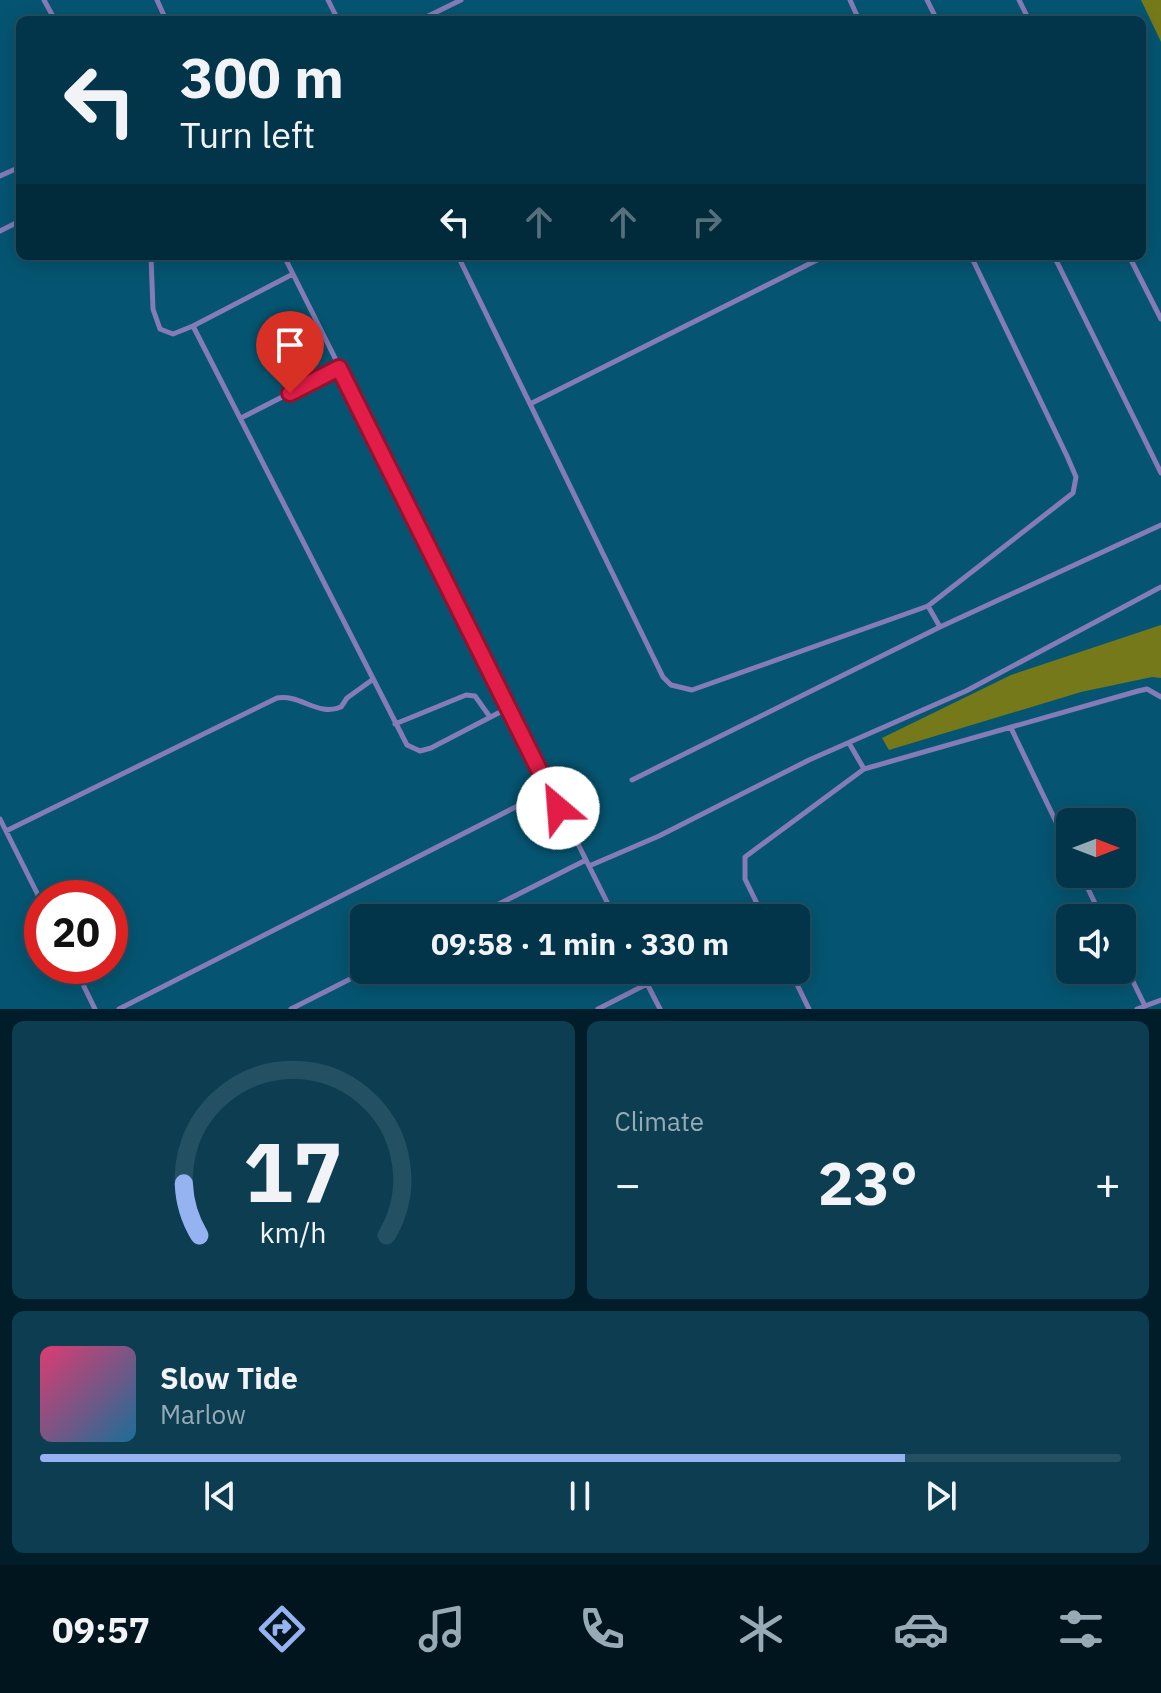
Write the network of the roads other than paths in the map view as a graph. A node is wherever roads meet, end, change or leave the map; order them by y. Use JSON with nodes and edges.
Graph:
{"nodes":[{"id":1,"x":461,"y":0,"type":"edge"},
{"id":2,"x":428,"y":16,"type":"edge"},
{"id":3,"x":151,"y":260,"type":"edge"},
{"id":4,"x":286,"y":260,"type":"edge"},
{"id":5,"x":460,"y":260,"type":"edge"},
{"id":6,"x":817,"y":260,"type":"edge"},
{"id":7,"x":973,"y":260,"type":"edge"},
{"id":8,"x":1056,"y":260,"type":"edge"},
{"id":9,"x":1131,"y":260,"type":"edge"},
{"id":10,"x":293,"y":274,"type":"junction"},
{"id":11,"x":1161,"y":319,"type":"edge"},
{"id":12,"x":193,"y":326,"type":"junction"},
{"id":13,"x":339,"y":368,"type":"junction"},
{"id":14,"x":532,"y":403,"type":"junction"},
{"id":15,"x":240,"y":419,"type":"junction"},
{"id":16,"x":1161,"y":473,"type":"edge"},
{"id":17,"x":1161,"y":525,"type":"edge"},
{"id":18,"x":1161,"y":587,"type":"edge"},
{"id":19,"x":928,"y":606,"type":"junction"},
{"id":20,"x":940,"y":627,"type":"junction"},
{"id":21,"x":372,"y":680,"type":"junction"},
{"id":22,"x":1161,"y":697,"type":"edge"},
{"id":23,"x":508,"y":708,"type":"junction"},
{"id":24,"x":490,"y":717,"type":"junction"},
{"id":25,"x":395,"y":724,"type":"junction"},
{"id":26,"x":1011,"y":728,"type":"junction"},
{"id":27,"x":849,"y":743,"type":"junction"},
{"id":28,"x":864,"y":769,"type":"junction"},
{"id":29,"x":632,"y":780,"type":"dead end"},
{"id":30,"x":549,"y":790,"type":"junction"},
{"id":31,"x":0,"y":819,"type":"edge"},
{"id":32,"x":1056,"y":822,"type":"edge"},
{"id":33,"x":6,"y":831,"type":"junction"},
{"id":34,"x":587,"y":863,"type":"junction"},
{"id":35,"x":30,"y":880,"type":"edge"},
{"id":36,"x":501,"y":904,"type":"edge"},
{"id":37,"x":608,"y":904,"type":"edge"},
{"id":38,"x":757,"y":904,"type":"edge"},
{"id":39,"x":350,"y":979,"type":"edge"},
{"id":40,"x":83,"y":984,"type":"edge"},
{"id":41,"x":647,"y":984,"type":"joint"},
{"id":42,"x":797,"y":984,"type":"edge"},
{"id":43,"x":1134,"y":984,"type":"edge"},
{"id":44,"x":1161,"y":1000,"type":"edge"},
{"id":45,"x":1145,"y":1006,"type":"junction"},
{"id":46,"x":95,"y":1009,"type":"edge"},
{"id":47,"x":119,"y":1009,"type":"edge"},
{"id":48,"x":291,"y":1009,"type":"edge"},
{"id":49,"x":598,"y":1009,"type":"edge"},
{"id":50,"x":660,"y":1009,"type":"edge"},
{"id":51,"x":809,"y":1009,"type":"edge"},
{"id":52,"x":1137,"y":1009,"type":"edge"}],
"edges":[{"from":1,"to":2,"type":"lane"},
{"from":3,"to":12,"type":"lane"},
{"from":4,"to":10,"type":"lane"},
{"from":5,"to":14,"type":"lane"},
{"from":6,"to":14,"type":"lane"},
{"from":7,"to":19,"type":"lane"},
{"from":8,"to":16,"type":"lane"},
{"from":9,"to":11,"type":"lane"},
{"from":10,"to":12,"type":"lane"},
{"from":10,"to":13,"type":"lane"},
{"from":12,"to":15,"type":"lane"},
{"from":13,"to":15,"type":"lane"},
{"from":13,"to":23,"type":"lane"},
{"from":14,"to":19,"type":"lane"},
{"from":15,"to":21,"type":"lane"},
{"from":17,"to":20,"type":"lane"},
{"from":18,"to":27,"type":"lane"},
{"from":19,"to":20,"type":"lane"},
{"from":20,"to":29,"type":"lane"},
{"from":21,"to":25,"type":"lane"},
{"from":21,"to":33,"type":"lane"},
{"from":22,"to":26,"type":"lane"},
{"from":23,"to":24,"type":"lane"},
{"from":23,"to":30,"type":"lane"},
{"from":24,"to":25,"type":"lane"},
{"from":24,"to":25,"type":"lane"},
{"from":26,"to":28,"type":"lane"},
{"from":26,"to":32,"type":"lane"},
{"from":27,"to":28,"type":"lane"},
{"from":27,"to":34,"type":"lane"},
{"from":28,"to":38,"type":"lane"},
{"from":30,"to":34,"type":"lane"},
{"from":30,"to":47,"type":"lane"},
{"from":31,"to":33,"type":"lane"},
{"from":33,"to":35,"type":"lane"},
{"from":34,"to":36,"type":"lane"},
{"from":34,"to":37,"type":"lane"},
{"from":39,"to":48,"type":"lane"},
{"from":40,"to":46,"type":"lane"},
{"from":41,"to":49,"type":"lane"},
{"from":41,"to":50,"type":"lane"},
{"from":42,"to":51,"type":"lane"},
{"from":43,"to":45,"type":"lane"},
{"from":44,"to":45,"type":"lane"},
{"from":45,"to":52,"type":"lane"}]}
